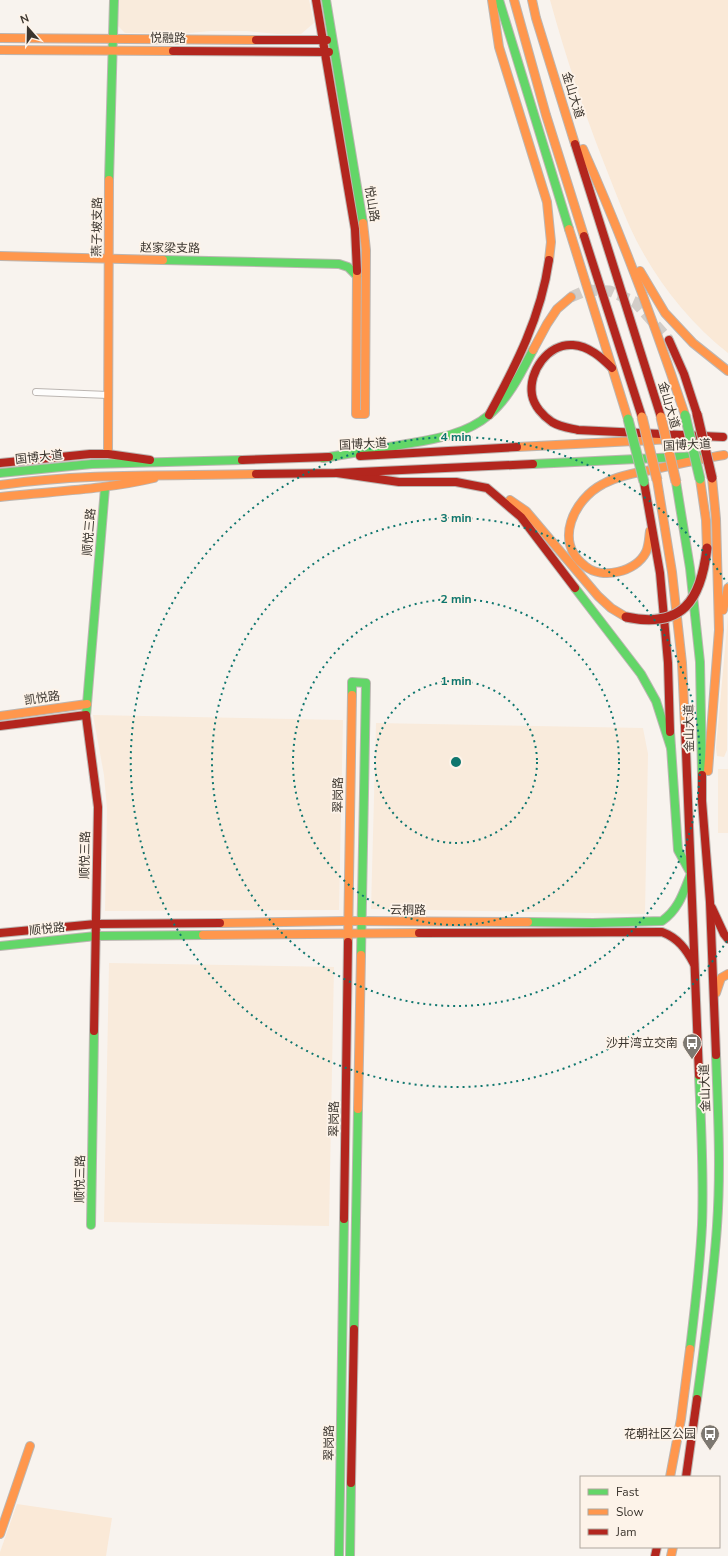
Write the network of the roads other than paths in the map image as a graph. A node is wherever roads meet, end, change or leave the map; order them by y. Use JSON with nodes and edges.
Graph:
{"nodes":[{"id":1,"x":114,"y":0,"type":"edge"},
{"id":2,"x":316,"y":0,"type":"edge"},
{"id":3,"x":326,"y":0,"type":"edge"},
{"id":4,"x":492,"y":0,"type":"edge"},
{"id":5,"x":499,"y":0,"type":"edge"},
{"id":6,"x":514,"y":0,"type":"edge"},
{"id":7,"x":532,"y":0,"type":"edge"},
{"id":8,"x":112,"y":37,"type":"junction"},
{"id":9,"x":0,"y":38,"type":"edge"},
{"id":10,"x":323,"y":40,"type":"junction"},
{"id":11,"x":334,"y":40,"type":"junction"},
{"id":12,"x":0,"y":50,"type":"edge"},
{"id":13,"x":112,"y":50,"type":"junction"},
{"id":14,"x":325,"y":52,"type":"junction"},
{"id":15,"x":335,"y":52,"type":"junction"},
{"id":16,"x":565,"y":109,"type":"junction"},
{"id":17,"x":626,"y":248,"type":"junction"},
{"id":18,"x":356,"y":251,"type":"junction"},
{"id":19,"x":0,"y":256,"type":"edge"},
{"id":20,"x":108,"y":258,"type":"junction"},
{"id":21,"x":339,"y":264,"type":"junction"},
{"id":22,"x":357,"y":276,"type":"junction"},
{"id":23,"x":571,"y":297,"type":"tunnel mouth"},
{"id":24,"x":669,"y":340,"type":"tunnel mouth"},
{"id":25,"x":613,"y":368,"type":"junction"},
{"id":26,"x":728,"y":372,"type":"edge"},
{"id":27,"x":36,"y":392,"type":"dead end"},
{"id":28,"x":108,"y":394,"type":"junction"},
{"id":29,"x":489,"y":415,"type":"junction"},
{"id":30,"x":725,"y":436,"type":"edge"},
{"id":31,"x":108,"y":454,"type":"junction"},
{"id":32,"x":726,"y":455,"type":"edge"},
{"id":33,"x":323,"y":458,"type":"junction"},
{"id":34,"x":165,"y":461,"type":"junction"},
{"id":35,"x":0,"y":462,"type":"edge"},
{"id":36,"x":337,"y":473,"type":"junction"},
{"id":37,"x":0,"y":474,"type":"edge"},
{"id":38,"x":163,"y":475,"type":"junction"},
{"id":39,"x":0,"y":485,"type":"edge"},
{"id":40,"x":105,"y":488,"type":"junction"},
{"id":41,"x":486,"y":488,"type":"junction"},
{"id":42,"x":0,"y":497,"type":"edge"},
{"id":43,"x":651,"y":520,"type":"junction"},
{"id":44,"x":728,"y":588,"type":"edge"},
{"id":45,"x":719,"y":630,"type":"junction"},
{"id":46,"x":87,"y":704,"type":"junction"},
{"id":47,"x":86,"y":715,"type":"junction"},
{"id":48,"x":0,"y":716,"type":"edge"},
{"id":49,"x":0,"y":726,"type":"edge"},
{"id":50,"x":671,"y":748,"type":"junction"},
{"id":51,"x":704,"y":823,"type":"junction"},
{"id":52,"x":690,"y":873,"type":"junction"},
{"id":53,"x":710,"y":902,"type":"junction"},
{"id":54,"x":347,"y":921,"type":"junction"},
{"id":55,"x":361,"y":921,"type":"junction"},
{"id":56,"x":96,"y":924,"type":"junction"},
{"id":57,"x":0,"y":933,"type":"edge"},
{"id":58,"x":347,"y":933,"type":"junction"},
{"id":59,"x":361,"y":933,"type":"junction"},
{"id":60,"x":96,"y":936,"type":"junction"},
{"id":61,"x":728,"y":939,"type":"edge"},
{"id":62,"x":0,"y":946,"type":"edge"},
{"id":63,"x":696,"y":967,"type":"junction"},
{"id":64,"x":728,"y":974,"type":"edge"},
{"id":65,"x":714,"y":1001,"type":"junction"},
{"id":66,"x":91,"y":1225,"type":"dead end"},
{"id":67,"x":30,"y":1446,"type":"dead end"},
{"id":68,"x":670,"y":1476,"type":"edge"},
{"id":69,"x":686,"y":1476,"type":"edge"},
{"id":70,"x":0,"y":1534,"type":"edge"},
{"id":71,"x":339,"y":1556,"type":"edge"},
{"id":72,"x":350,"y":1556,"type":"edge"}],
"edges":[{"from":1,"to":8,"type":"main road","name":"燕子坡支路"},
{"from":2,"to":10,"type":"main road","name":"悦山路"},
{"from":3,"to":11,"type":"main road","name":"悦山路"},
{"from":4,"to":29,"type":"main road"},
{"from":5,"to":25,"type":"main road"},
{"from":6,"to":52,"type":"main road","name":"金山大道","bridge":true},
{"from":7,"to":16,"type":"main road","name":"金山大道"},
{"from":8,"to":9,"type":"main road","name":"悦融路"},
{"from":8,"to":10,"type":"main road","name":"悦融路"},
{"from":8,"to":13,"type":"main road","name":"燕子坡支路"},
{"from":10,"to":11,"type":"main road","name":"悦融路"},
{"from":10,"to":14,"type":"main road","name":"悦山路"},
{"from":11,"to":15,"type":"main road","name":"悦山路"},
{"from":12,"to":13,"type":"main road","name":"悦融路"},
{"from":13,"to":14,"type":"main road","name":"悦融路"},
{"from":13,"to":20,"type":"main road","name":"燕子坡支路"},
{"from":14,"to":15,"type":"main road","name":"悦融路"},
{"from":14,"to":18,"type":"main road","name":"悦山路"},
{"from":15,"to":22,"type":"main road","name":"悦山路"},
{"from":16,"to":17,"type":"main road"},
{"from":16,"to":51,"type":"main road","name":"金山大道","bridge":true},
{"from":17,"to":26,"type":"main road"},
{"from":17,"to":41,"type":"main road","bridge":true},
{"from":18,"to":21,"type":"main road"},
{"from":18,"to":22,"type":"main road","name":"悦山路"},
{"from":19,"to":20,"type":"main road","name":"赵家梁支路"},
{"from":20,"to":21,"type":"main road","name":"赵家梁支路"},
{"from":20,"to":28,"type":"main road","name":"燕子坡支路"},
{"from":21,"to":22,"type":"main road"},
{"from":23,"to":29,"type":"main road"},
{"from":24,"to":45,"type":"main road","bridge":true},
{"from":25,"to":30,"type":"main road"},
{"from":25,"to":43,"type":"main road","bridge":true},
{"from":27,"to":28,"type":"street"},
{"from":28,"to":31,"type":"main road","name":"燕子坡支路"},
{"from":29,"to":33,"type":"main road"},
{"from":30,"to":33,"type":"main road","name":"国博大道"},
{"from":31,"to":34,"type":"main road"},
{"from":31,"to":35,"type":"main road"},
{"from":32,"to":36,"type":"main road","name":"国博大道"},
{"from":32,"to":43,"type":"main road"},
{"from":33,"to":34,"type":"main road","name":"国博大道"},
{"from":34,"to":37,"type":"main road","name":"国博大道"},
{"from":36,"to":38,"type":"main road","name":"国博大道"},
{"from":36,"to":41,"type":"main road"},
{"from":38,"to":39,"type":"main road","name":"国博大道"},
{"from":38,"to":40,"type":"main road"},
{"from":40,"to":42,"type":"main road"},
{"from":40,"to":46,"type":"main road","name":"顺悦三路"},
{"from":41,"to":50,"type":"main road"},
{"from":43,"to":50,"type":"main road"},
{"from":44,"to":45,"type":"main road"},
{"from":45,"to":51,"type":"main road"},
{"from":46,"to":47,"type":"main road","name":"顺悦三路"},
{"from":46,"to":48,"type":"main road","name":"凯悦路"},
{"from":47,"to":49,"type":"main road","name":"凯悦路"},
{"from":47,"to":56,"type":"main road","name":"顺悦三路"},
{"from":50,"to":52,"type":"main road"},
{"from":51,"to":53,"type":"main road","name":"金山大道"},
{"from":52,"to":55,"type":"main road","name":"云桐路"},
{"from":52,"to":63,"type":"main road","name":"金山大道"},
{"from":53,"to":61,"type":"main road"},
{"from":53,"to":65,"type":"main road","name":"金山大道"},
{"from":54,"to":55,"type":"main road","name":"云桐路"},
{"from":54,"to":55,"type":"main road","name":"翠岗路"},
{"from":54,"to":56,"type":"main road","name":"云桐路"},
{"from":54,"to":58,"type":"main road","name":"翠岗路"},
{"from":55,"to":59,"type":"main road","name":"翠岗路"},
{"from":56,"to":57,"type":"main road","name":"顺悦路"},
{"from":56,"to":60,"type":"main road","name":"顺悦三路"},
{"from":58,"to":59,"type":"main road","name":"云桐路"},
{"from":58,"to":60,"type":"main road","name":"云桐路"},
{"from":58,"to":71,"type":"main road","name":"翠岗路"},
{"from":59,"to":63,"type":"main road","name":"云桐路"},
{"from":59,"to":72,"type":"main road","name":"翠岗路"},
{"from":60,"to":62,"type":"main road","name":"顺悦路"},
{"from":60,"to":66,"type":"main road","name":"顺悦三路"},
{"from":63,"to":68,"type":"main road","name":"金山大道"},
{"from":64,"to":65,"type":"main road"},
{"from":65,"to":69,"type":"main road","name":"金山大道"},
{"from":67,"to":70,"type":"main road"}]}
